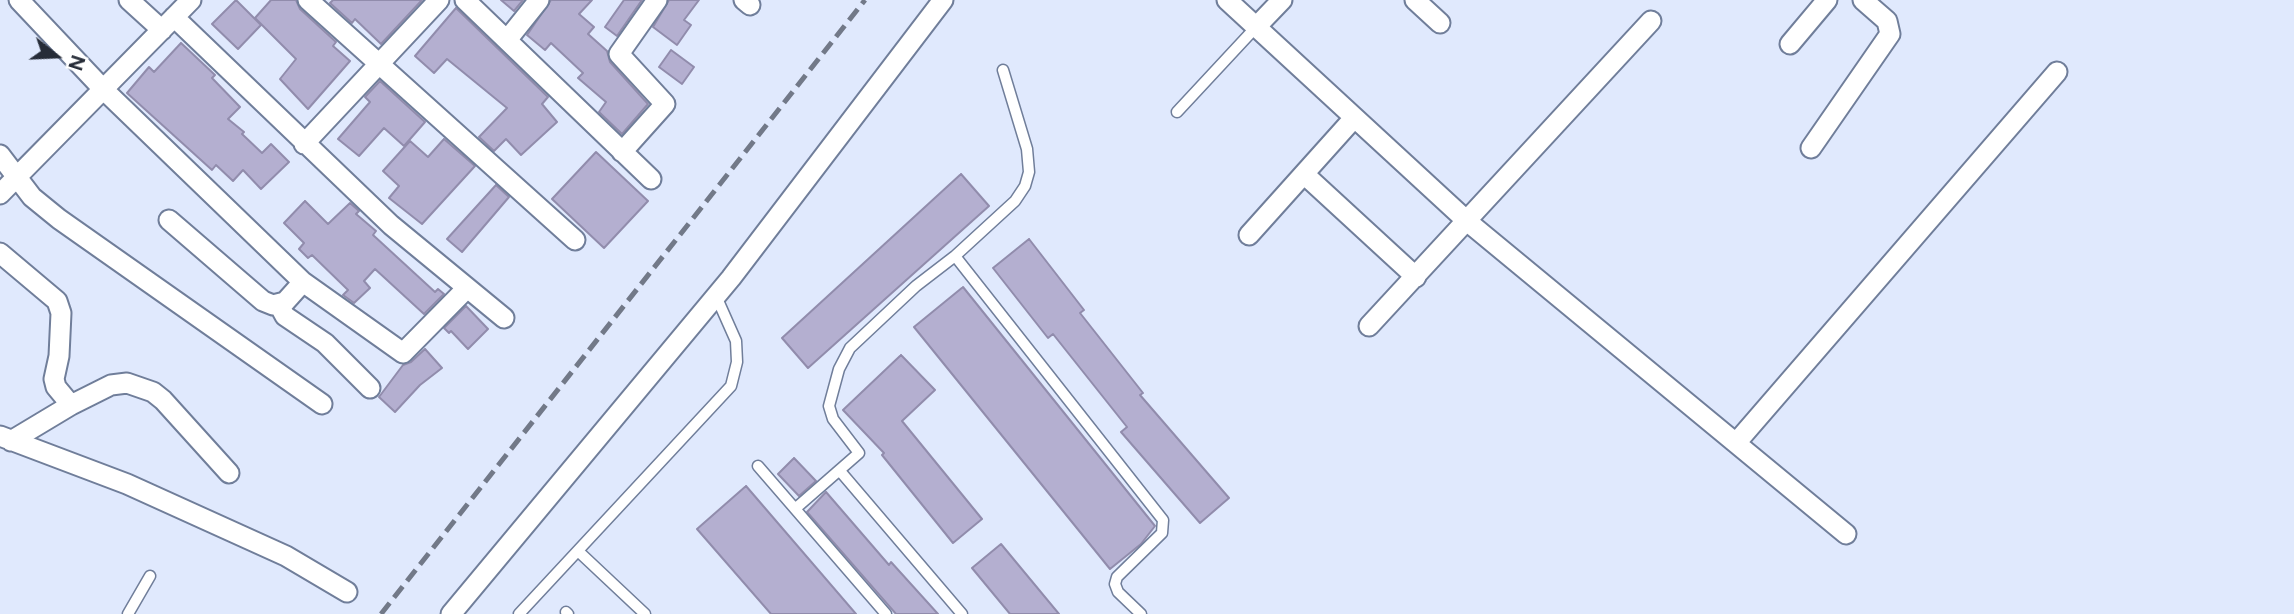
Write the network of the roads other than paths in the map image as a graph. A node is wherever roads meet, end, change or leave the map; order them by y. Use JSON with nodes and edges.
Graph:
{"nodes":[{"id":1,"x":19,"y":0,"type":"edge"},
{"id":2,"x":129,"y":0,"type":"edge"},
{"id":3,"x":191,"y":0,"type":"edge"},
{"id":4,"x":308,"y":0,"type":"edge"},
{"id":5,"x":439,"y":0,"type":"edge"},
{"id":6,"x":465,"y":0,"type":"edge"},
{"id":7,"x":539,"y":0,"type":"edge"},
{"id":8,"x":657,"y":0,"type":"edge"},
{"id":9,"x":943,"y":0,"type":"edge"},
{"id":10,"x":1227,"y":0,"type":"edge"},
{"id":11,"x":1282,"y":0,"type":"edge"},
{"id":12,"x":1415,"y":0,"type":"edge"},
{"id":13,"x":1827,"y":0,"type":"edge"},
{"id":14,"x":1863,"y":0,"type":"edge"},
{"id":15,"x":1651,"y":21,"type":"dead end"},
{"id":16,"x":1440,"y":23,"type":"dead end"},
{"id":17,"x":168,"y":24,"type":"junction"},
{"id":18,"x":1257,"y":26,"type":"junction"},
{"id":19,"x":507,"y":40,"type":"junction"},
{"id":20,"x":1790,"y":44,"type":"dead end"},
{"id":21,"x":380,"y":63,"type":"junction"},
{"id":22,"x":1003,"y":70,"type":"dead end"},
{"id":23,"x":2057,"y":72,"type":"dead end"},
{"id":24,"x":104,"y":90,"type":"junction"},
{"id":25,"x":1177,"y":112,"type":"dead end"},
{"id":26,"x":1354,"y":118,"type":"junction"},
{"id":27,"x":304,"y":144,"type":"junction"},
{"id":28,"x":1811,"y":148,"type":"dead end"},
{"id":29,"x":622,"y":152,"type":"junction"},
{"id":30,"x":0,"y":155,"type":"edge"},
{"id":31,"x":1304,"y":174,"type":"junction"},
{"id":32,"x":15,"y":178,"type":"junction"},
{"id":33,"x":651,"y":179,"type":"dead end"},
{"id":34,"x":0,"y":194,"type":"edge"},
{"id":35,"x":169,"y":220,"type":"dead end"},
{"id":36,"x":1468,"y":222,"type":"junction"},
{"id":37,"x":1249,"y":235,"type":"dead end"},
{"id":38,"x":575,"y":240,"type":"dead end"},
{"id":39,"x":0,"y":253,"type":"edge"},
{"id":40,"x":955,"y":256,"type":"junction"},
{"id":41,"x":1416,"y":277,"type":"junction"},
{"id":42,"x":303,"y":282,"type":"junction"},
{"id":43,"x":467,"y":288,"type":"junction"},
{"id":44,"x":716,"y":296,"type":"junction"},
{"id":45,"x":279,"y":304,"type":"junction"},
{"id":46,"x":504,"y":318,"type":"dead end"},
{"id":47,"x":1369,"y":326,"type":"dead end"},
{"id":48,"x":370,"y":388,"type":"dead end"},
{"id":49,"x":322,"y":404,"type":"dead end"},
{"id":50,"x":71,"y":405,"type":"junction"},
{"id":51,"x":5,"y":439,"type":"edge"},
{"id":52,"x":1736,"y":443,"type":"junction"},
{"id":53,"x":758,"y":466,"type":"dead end"},
{"id":54,"x":840,"y":471,"type":"junction"},
{"id":55,"x":229,"y":473,"type":"dead end"},
{"id":56,"x":796,"y":508,"type":"junction"},
{"id":57,"x":1846,"y":534,"type":"dead end"},
{"id":58,"x":578,"y":551,"type":"junction"},
{"id":59,"x":150,"y":576,"type":"dead end"},
{"id":60,"x":347,"y":592,"type":"dead end"},
{"id":61,"x":128,"y":614,"type":"edge"},
{"id":62,"x":451,"y":614,"type":"edge"},
{"id":63,"x":519,"y":614,"type":"edge"},
{"id":64,"x":645,"y":614,"type":"edge"},
{"id":65,"x":887,"y":614,"type":"edge"},
{"id":66,"x":962,"y":614,"type":"edge"},
{"id":67,"x":1141,"y":614,"type":"edge"}],
"edges":[{"from":1,"to":24,"type":"street"},
{"from":2,"to":17,"type":"street"},
{"from":3,"to":17,"type":"street"},
{"from":4,"to":21,"type":"street"},
{"from":5,"to":21,"type":"street"},
{"from":6,"to":19,"type":"street"},
{"from":7,"to":19,"type":"street"},
{"from":8,"to":29,"type":"street"},
{"from":9,"to":44,"type":"street"},
{"from":10,"to":18,"type":"street"},
{"from":11,"to":18,"type":"street"},
{"from":12,"to":16,"type":"street"},
{"from":13,"to":20,"type":"street"},
{"from":14,"to":28,"type":"street"},
{"from":15,"to":36,"type":"street"},
{"from":17,"to":24,"type":"street"},
{"from":17,"to":27,"type":"street"},
{"from":18,"to":25,"type":"lane"},
{"from":18,"to":26,"type":"street"},
{"from":19,"to":29,"type":"street"},
{"from":21,"to":27,"type":"street"},
{"from":21,"to":38,"type":"street"},
{"from":22,"to":40,"type":"lane"},
{"from":23,"to":52,"type":"street"},
{"from":24,"to":32,"type":"street"},
{"from":24,"to":42,"type":"street"},
{"from":26,"to":31,"type":"street"},
{"from":26,"to":36,"type":"street"},
{"from":27,"to":43,"type":"street"},
{"from":29,"to":33,"type":"street"},
{"from":30,"to":32,"type":"street"},
{"from":31,"to":37,"type":"street"},
{"from":31,"to":41,"type":"street"},
{"from":32,"to":34,"type":"street"},
{"from":32,"to":49,"type":"street"},
{"from":35,"to":45,"type":"street"},
{"from":36,"to":41,"type":"street"},
{"from":36,"to":52,"type":"street"},
{"from":39,"to":50,"type":"street"},
{"from":40,"to":54,"type":"lane"},
{"from":40,"to":67,"type":"lane"},
{"from":41,"to":47,"type":"street"},
{"from":42,"to":43,"type":"street"},
{"from":42,"to":45,"type":"street"},
{"from":43,"to":46,"type":"street"},
{"from":44,"to":58,"type":"lane"},
{"from":44,"to":62,"type":"street"},
{"from":45,"to":48,"type":"street"},
{"from":50,"to":51,"type":"street"},
{"from":50,"to":55,"type":"street"},
{"from":51,"to":60,"type":"street"},
{"from":52,"to":57,"type":"street"},
{"from":53,"to":56,"type":"lane"},
{"from":54,"to":56,"type":"lane"},
{"from":54,"to":66,"type":"lane"},
{"from":56,"to":65,"type":"lane"},
{"from":58,"to":63,"type":"lane"},
{"from":58,"to":64,"type":"lane"},
{"from":59,"to":61,"type":"lane"}]}
